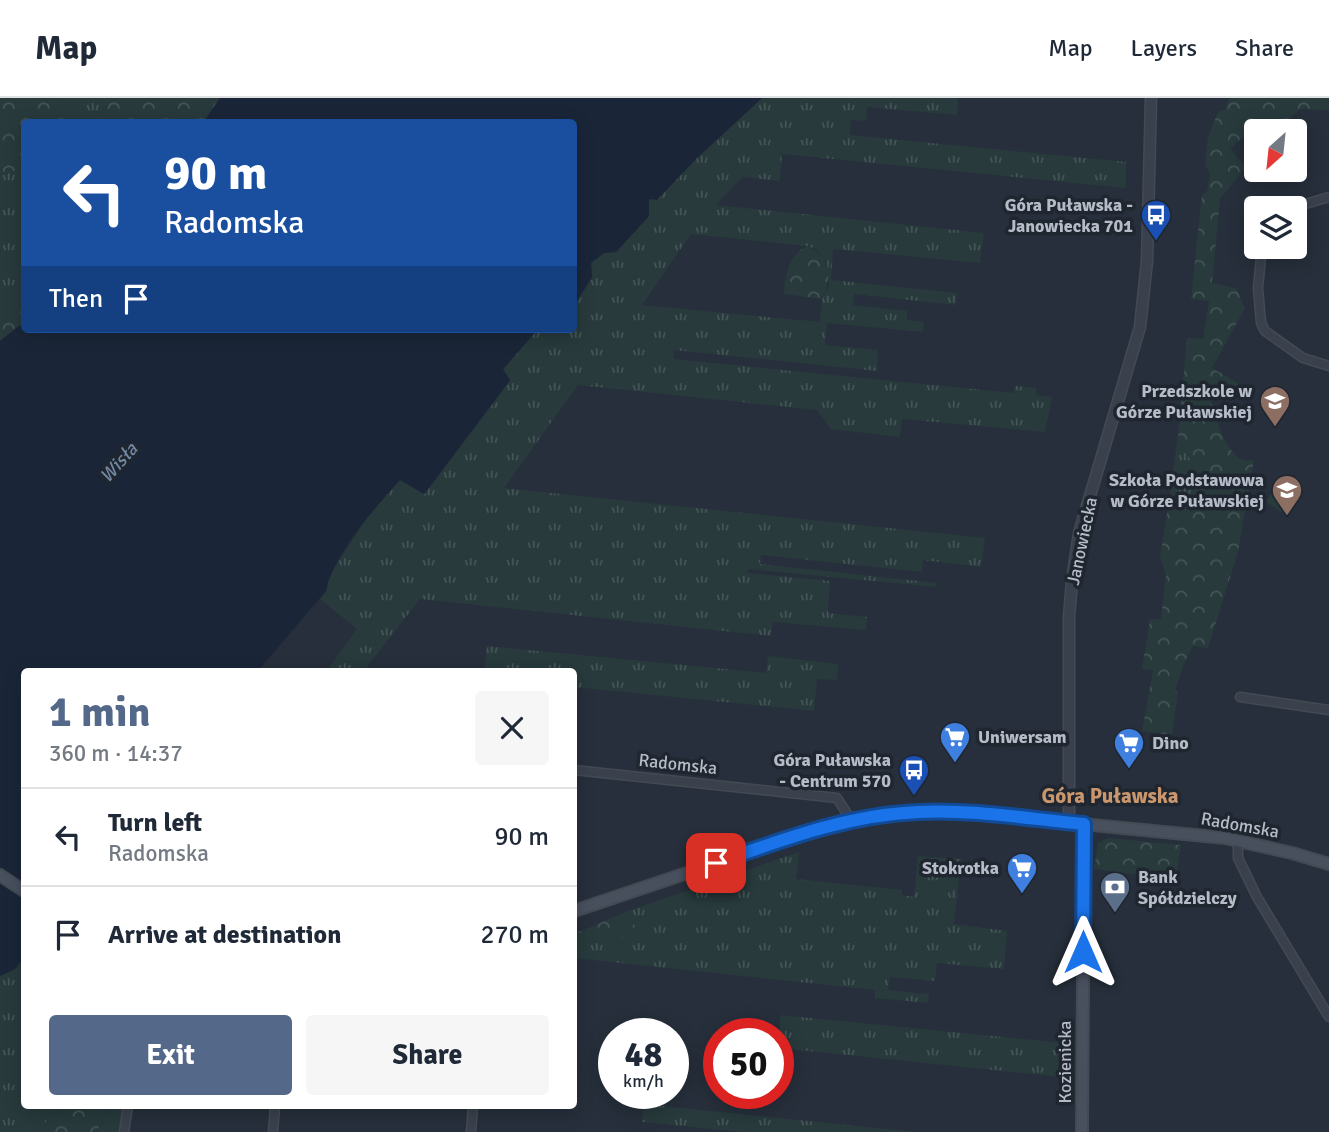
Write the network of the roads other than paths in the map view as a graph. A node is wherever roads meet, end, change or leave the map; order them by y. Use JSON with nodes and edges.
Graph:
{"nodes":[{"id":1,"x":1151,"y":98,"type":"edge"},
{"id":2,"x":1329,"y":197,"type":"edge"},
{"id":3,"x":1307,"y":204,"type":"edge"},
{"id":4,"x":1261,"y":259,"type":"edge"},
{"id":5,"x":1329,"y":366,"type":"edge"},
{"id":6,"x":1240,"y":697,"type":"dead end"},
{"id":7,"x":1329,"y":710,"type":"edge"},
{"id":8,"x":577,"y":770,"type":"edge"},
{"id":9,"x":851,"y":820,"type":"junction"},
{"id":10,"x":1069,"y":823,"type":"junction"},
{"id":11,"x":1084,"y":824,"type":"junction"},
{"id":12,"x":1238,"y":841,"type":"junction"},
{"id":13,"x":1329,"y":864,"type":"edge"},
{"id":14,"x":0,"y":875,"type":"edge"},
{"id":15,"x":21,"y":889,"type":"edge"},
{"id":16,"x":577,"y":910,"type":"edge"},
{"id":17,"x":1329,"y":1017,"type":"edge"},
{"id":18,"x":128,"y":1109,"type":"edge"},
{"id":19,"x":275,"y":1109,"type":"edge"},
{"id":20,"x":473,"y":1109,"type":"edge"},
{"id":21,"x":124,"y":1132,"type":"edge"},
{"id":22,"x":273,"y":1132,"type":"edge"},
{"id":23,"x":471,"y":1132,"type":"edge"},
{"id":24,"x":1082,"y":1132,"type":"edge"}],
"edges":[{"from":1,"to":10,"type":"street","name":"Janowiecka"},
{"from":2,"to":3,"type":"street"},
{"from":4,"to":5,"type":"street"},
{"from":6,"to":7,"type":"street"},
{"from":8,"to":9,"type":"street","name":"Radomska"},
{"from":9,"to":10,"type":"main road","name":"Radomska"},
{"from":9,"to":16,"type":"main road","name":"Radomska"},
{"from":10,"to":11,"type":"main road","name":"Radomska"},
{"from":11,"to":12,"type":"main road","name":"Radomska"},
{"from":11,"to":24,"type":"main road","name":"Kozienicka"},
{"from":12,"to":13,"type":"main road","name":"Radomska"},
{"from":12,"to":17,"type":"street"},
{"from":14,"to":15,"type":"main road"},
{"from":18,"to":21,"type":"street"},
{"from":19,"to":22,"type":"street"},
{"from":20,"to":23,"type":"street"}]}
